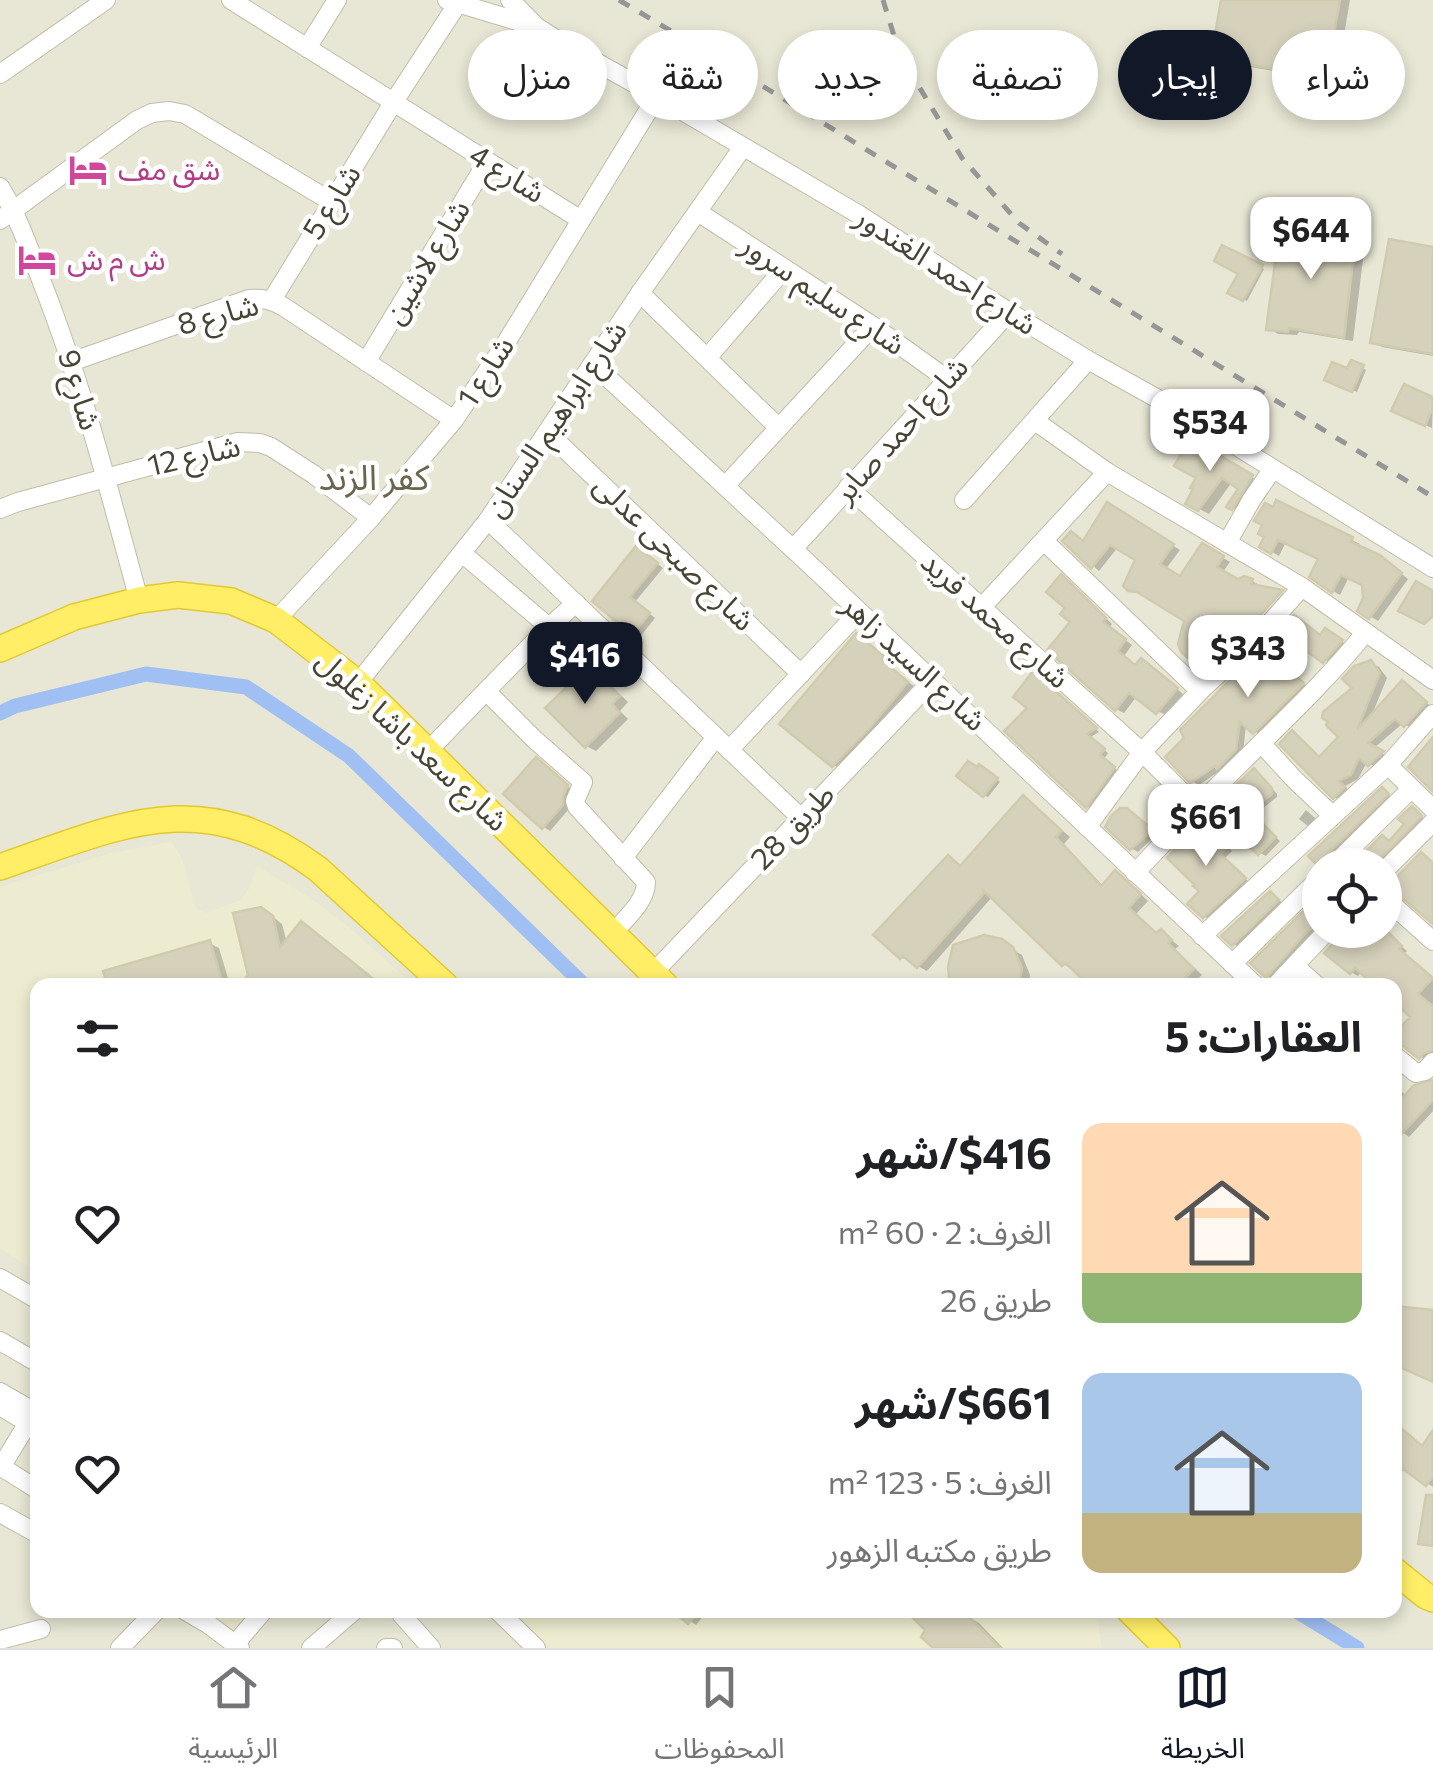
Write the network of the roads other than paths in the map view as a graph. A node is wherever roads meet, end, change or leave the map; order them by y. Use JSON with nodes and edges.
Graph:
{"nodes":[{"id":1,"x":106,"y":0,"type":"edge"},
{"id":2,"x":231,"y":0,"type":"edge"},
{"id":3,"x":337,"y":0,"type":"edge"},
{"id":4,"x":510,"y":0,"type":"edge"},
{"id":5,"x":452,"y":1,"type":"edge"},
{"id":6,"x":537,"y":27,"type":"junction"},
{"id":7,"x":307,"y":48,"type":"junction"},
{"id":8,"x":0,"y":74,"type":"edge"},
{"id":9,"x":627,"y":79,"type":"edge"},
{"id":10,"x":394,"y":102,"type":"junction"},
{"id":11,"x":642,"y":120,"type":"edge"},
{"id":12,"x":698,"y":120,"type":"edge"},
{"id":13,"x":744,"y":147,"type":"junction"},
{"id":14,"x":488,"y":162,"type":"junction"},
{"id":15,"x":0,"y":187,"type":"edge"},
{"id":16,"x":332,"y":202,"type":"junction"},
{"id":17,"x":698,"y":212,"type":"junction"},
{"id":18,"x":7,"y":214,"type":"edge"},
{"id":19,"x":580,"y":220,"type":"junction"},
{"id":20,"x":784,"y":269,"type":"junction"},
{"id":21,"x":640,"y":294,"type":"junction"},
{"id":22,"x":272,"y":300,"type":"junction"},
{"id":23,"x":1009,"y":312,"type":"junction"},
{"id":24,"x":873,"y":326,"type":"junction"},
{"id":25,"x":707,"y":358,"type":"junction"},
{"id":26,"x":1088,"y":360,"type":"junction"},
{"id":27,"x":71,"y":362,"type":"junction"},
{"id":28,"x":366,"y":362,"type":"junction"},
{"id":29,"x":593,"y":364,"type":"junction"},
{"id":30,"x":948,"y":379,"type":"junction"},
{"id":31,"x":454,"y":420,"type":"junction"},
{"id":32,"x":1035,"y":421,"type":"junction"},
{"id":33,"x":778,"y":428,"type":"junction"},
{"id":34,"x":548,"y":433,"type":"junction"},
{"id":35,"x":1272,"y":470,"type":"junction"},
{"id":36,"x":1107,"y":472,"type":"junction"},
{"id":37,"x":106,"y":478,"type":"junction"},
{"id":38,"x":724,"y":486,"type":"junction"},
{"id":39,"x":848,"y":487,"type":"junction"},
{"id":40,"x":964,"y":500,"type":"dead end"},
{"id":41,"x":0,"y":509,"type":"edge"},
{"id":42,"x":371,"y":518,"type":"junction"},
{"id":43,"x":488,"y":520,"type":"junction"},
{"id":44,"x":1044,"y":541,"type":"junction"},
{"id":45,"x":1227,"y":543,"type":"junction"},
{"id":46,"x":794,"y":549,"type":"junction"},
{"id":47,"x":463,"y":554,"type":"junction"},
{"id":48,"x":1433,"y":568,"type":"edge"},
{"id":49,"x":1302,"y":586,"type":"junction"},
{"id":50,"x":139,"y":600,"type":"junction"},
{"id":51,"x":576,"y":604,"type":"junction"},
{"id":52,"x":981,"y":608,"type":"junction"},
{"id":53,"x":860,"y":612,"type":"junction"},
{"id":54,"x":276,"y":620,"type":"junction"},
{"id":55,"x":549,"y":627,"type":"junction"},
{"id":56,"x":1365,"y":633,"type":"junction"},
{"id":57,"x":0,"y":648,"type":"edge"},
{"id":58,"x":801,"y":674,"type":"junction"},
{"id":59,"x":933,"y":680,"type":"junction"},
{"id":60,"x":1433,"y":680,"type":"edge"},
{"id":61,"x":358,"y":683,"type":"junction"},
{"id":62,"x":486,"y":691,"type":"junction"},
{"id":63,"x":1200,"y":691,"type":"junction"},
{"id":64,"x":1433,"y":714,"type":"edge"},
{"id":65,"x":1261,"y":743,"type":"junction"},
{"id":66,"x":723,"y":744,"type":"junction"},
{"id":67,"x":428,"y":751,"type":"junction"},
{"id":68,"x":1142,"y":752,"type":"junction"},
{"id":69,"x":1388,"y":765,"type":"junction"},
{"id":70,"x":1411,"y":789,"type":"junction"},
{"id":71,"x":1202,"y":802,"type":"junction"},
{"id":72,"x":1433,"y":809,"type":"edge"},
{"id":73,"x":1332,"y":815,"type":"junction"},
{"id":74,"x":801,"y":818,"type":"junction"},
{"id":75,"x":1433,"y":822,"type":"edge"},
{"id":76,"x":1087,"y":827,"type":"junction"},
{"id":77,"x":1351,"y":848,"type":"edge"},
{"id":78,"x":1402,"y":853,"type":"edge"},
{"id":79,"x":623,"y":858,"type":"junction"},
{"id":80,"x":0,"y":867,"type":"edge"},
{"id":81,"x":1135,"y":873,"type":"junction"},
{"id":82,"x":1302,"y":896,"type":"edge"},
{"id":83,"x":1402,"y":913,"type":"edge"},
{"id":84,"x":612,"y":934,"type":"junction"},
{"id":85,"x":1202,"y":936,"type":"junction"},
{"id":86,"x":1433,"y":941,"type":"edge"},
{"id":87,"x":1312,"y":948,"type":"edge"},
{"id":88,"x":1232,"y":964,"type":"junction"},
{"id":89,"x":1295,"y":966,"type":"junction"},
{"id":90,"x":437,"y":978,"type":"edge"},
{"id":91,"x":657,"y":978,"type":"edge"},
{"id":92,"x":661,"y":978,"type":"edge"},
{"id":93,"x":1247,"y":978,"type":"edge"},
{"id":94,"x":1283,"y":978,"type":"edge"},
{"id":95,"x":1308,"y":978,"type":"edge"},
{"id":96,"x":1402,"y":1062,"type":"edge"},
{"id":97,"x":1433,"y":1062,"type":"edge"},
{"id":98,"x":0,"y":1278,"type":"edge"},
{"id":99,"x":30,"y":1295,"type":"edge"},
{"id":100,"x":0,"y":1340,"type":"edge"},
{"id":101,"x":30,"y":1358,"type":"edge"},
{"id":102,"x":0,"y":1392,"type":"edge"},
{"id":103,"x":0,"y":1406,"type":"edge"},
{"id":104,"x":30,"y":1418,"type":"edge"},
{"id":105,"x":30,"y":1420,"type":"edge"},
{"id":106,"x":30,"y":1427,"type":"edge"},
{"id":107,"x":1,"y":1467,"type":"edge"},
{"id":108,"x":30,"y":1485,"type":"edge"},
{"id":109,"x":0,"y":1513,"type":"edge"},
{"id":110,"x":30,"y":1530,"type":"edge"},
{"id":111,"x":1402,"y":1577,"type":"edge"},
{"id":112,"x":1431,"y":1600,"type":"edge"},
{"id":113,"x":149,"y":1618,"type":"edge"},
{"id":114,"x":196,"y":1618,"type":"edge"},
{"id":115,"x":258,"y":1618,"type":"edge"},
{"id":116,"x":346,"y":1618,"type":"edge"},
{"id":117,"x":405,"y":1618,"type":"edge"},
{"id":118,"x":506,"y":1618,"type":"edge"},
{"id":119,"x":1137,"y":1618,"type":"edge"},
{"id":120,"x":41,"y":1629,"type":"dead end"},
{"id":121,"x":0,"y":1640,"type":"edge"},
{"id":122,"x":1159,"y":1640,"type":"edge"},
{"id":123,"x":238,"y":1645,"type":"edge"},
{"id":124,"x":120,"y":1648,"type":"edge"},
{"id":125,"x":311,"y":1648,"type":"edge"},
{"id":126,"x":431,"y":1648,"type":"edge"},
{"id":127,"x":536,"y":1648,"type":"edge"},
{"id":128,"x":1187,"y":1648,"type":"edge"}],
"edges":[{"from":1,"to":8,"type":"street"},
{"from":2,"to":7,"type":"street","name":"شارع 4"},
{"from":3,"to":7,"type":"street"},
{"from":4,"to":6,"type":"street"},
{"from":5,"to":6,"type":"street","name":"شارع احمد الغندور"},
{"from":5,"to":10,"type":"street","name":"شارع 5"},
{"from":6,"to":9,"type":"street","name":"شارع احمد الغندور"},
{"from":7,"to":10,"type":"street","name":"شارع 4"},
{"from":10,"to":14,"type":"street","name":"شارع 4"},
{"from":10,"to":16,"type":"street","name":"شارع 5"},
{"from":11,"to":19,"type":"street","name":"شارع 1"},
{"from":12,"to":13,"type":"street","name":"شارع احمد الغندور"},
{"from":13,"to":17,"type":"street","name":"شارع ابراهيم السنان"},
{"from":13,"to":23,"type":"street","name":"شارع احمد الغندور"},
{"from":14,"to":19,"type":"street","name":"شارع 4"},
{"from":14,"to":28,"type":"street","name":"شارع لاشين"},
{"from":15,"to":18,"type":"street","name":"شارع 9"},
{"from":16,"to":18,"type":"street"},
{"from":16,"to":22,"type":"street","name":"شارع 5"},
{"from":17,"to":20,"type":"street","name":"شارع سليم سرور"},
{"from":17,"to":21,"type":"street","name":"شارع ابراهيم السنان"},
{"from":18,"to":27,"type":"street","name":"شارع 9"},
{"from":19,"to":31,"type":"street","name":"شارع 1"},
{"from":20,"to":24,"type":"street","name":"شارع سليم سرور"},
{"from":20,"to":25,"type":"street"},
{"from":21,"to":25,"type":"street"},
{"from":21,"to":29,"type":"street","name":"شارع ابراهيم السنان"},
{"from":22,"to":27,"type":"street","name":"شارع 8"},
{"from":22,"to":28,"type":"street","name":"شارع 8"},
{"from":23,"to":26,"type":"street","name":"شارع احمد الغندور"},
{"from":23,"to":30,"type":"street","name":"شارع احمد صابر"},
{"from":24,"to":30,"type":"street","name":"شارع سليم سرور"},
{"from":24,"to":33,"type":"street"},
{"from":25,"to":33,"type":"street"},
{"from":26,"to":32,"type":"street"},
{"from":26,"to":35,"type":"street","name":"شارع احمد الغندور"},
{"from":27,"to":37,"type":"street","name":"شارع 9"},
{"from":28,"to":31,"type":"street","name":"شارع 8"},
{"from":29,"to":34,"type":"street","name":"شارع ابراهيم السنان"},
{"from":29,"to":38,"type":"street","name":"شارع السيد زاهر"},
{"from":30,"to":39,"type":"street","name":"شارع احمد صابر"},
{"from":31,"to":42,"type":"street","name":"شارع 1"},
{"from":32,"to":36,"type":"street"},
{"from":32,"to":40,"type":"street"},
{"from":33,"to":38,"type":"street"},
{"from":34,"to":43,"type":"street","name":"شارع ابراهيم السنان"},
{"from":34,"to":58,"type":"street","name":"شارع صبحى عدلى"},
{"from":35,"to":45,"type":"street"},
{"from":35,"to":48,"type":"street","name":"شارع احمد الغندور"},
{"from":36,"to":44,"type":"street"},
{"from":36,"to":45,"type":"street"},
{"from":37,"to":41,"type":"street","name":"شارع 12"},
{"from":37,"to":42,"type":"street","name":"شارع 12"},
{"from":37,"to":50,"type":"street","name":"شارع 9"},
{"from":38,"to":46,"type":"street","name":"شارع السيد زاهر"},
{"from":39,"to":46,"type":"street","name":"شارع احمد صابر"},
{"from":39,"to":52,"type":"street","name":"شارع محمد فريد"},
{"from":42,"to":54,"type":"street","name":"شارع 1"},
{"from":43,"to":47,"type":"street","name":"شارع ابراهيم السنان"},
{"from":43,"to":51,"type":"street"},
{"from":44,"to":52,"type":"street"},
{"from":44,"to":63,"type":"street"},
{"from":45,"to":49,"type":"street"},
{"from":46,"to":53,"type":"street","name":"شارع السيد زاهر"},
{"from":47,"to":55,"type":"street"},
{"from":47,"to":61,"type":"street","name":"شارع ابراهيم السنان"},
{"from":49,"to":56,"type":"street"},
{"from":49,"to":63,"type":"street"},
{"from":50,"to":54,"type":"highway","name":"شارع سعد باشا زغلول"},
{"from":50,"to":57,"type":"highway","name":"شارع سعد باشا زغلول"},
{"from":51,"to":55,"type":"street"},
{"from":51,"to":66,"type":"street"},
{"from":52,"to":68,"type":"street","name":"شارع محمد فريد"},
{"from":53,"to":58,"type":"street"},
{"from":53,"to":59,"type":"street","name":"شارع السيد زاهر"},
{"from":54,"to":61,"type":"highway","name":"شارع سعد باشا زغلول"},
{"from":55,"to":62,"type":"street"},
{"from":56,"to":60,"type":"street"},
{"from":56,"to":65,"type":"street"},
{"from":58,"to":66,"type":"street"},
{"from":59,"to":74,"type":"street","name":"طريق 28"},
{"from":59,"to":76,"type":"street","name":"شارع السيد زاهر"},
{"from":61,"to":67,"type":"highway","name":"شارع سعد باشا زغلول"},
{"from":62,"to":67,"type":"street"},
{"from":62,"to":79,"type":"street"},
{"from":63,"to":68,"type":"street"},
{"from":64,"to":69,"type":"street"},
{"from":65,"to":71,"type":"street"},
{"from":65,"to":73,"type":"street"},
{"from":66,"to":74,"type":"street"},
{"from":66,"to":79,"type":"street"},
{"from":67,"to":84,"type":"highway","name":"شارع سعد باشا زغلول"},
{"from":68,"to":71,"type":"street","name":"شارع محمد فريد"},
{"from":68,"to":76,"type":"street"},
{"from":69,"to":70,"type":"street"},
{"from":69,"to":73,"type":"street"},
{"from":70,"to":72,"type":"street"},
{"from":70,"to":77,"type":"street"},
{"from":71,"to":81,"type":"street"},
{"from":73,"to":85,"type":"street"},
{"from":74,"to":92,"type":"street","name":"طريق 28"},
{"from":75,"to":78,"type":"street"},
{"from":76,"to":81,"type":"street","name":"شارع السيد زاهر"},
{"from":79,"to":84,"type":"street"},
{"from":80,"to":90,"type":"highway"},
{"from":81,"to":85,"type":"street","name":"شارع السيد زاهر"},
{"from":82,"to":88,"type":"street"},
{"from":83,"to":86,"type":"street"},
{"from":84,"to":91,"type":"highway","name":"شارع سعد باشا زغلول"},
{"from":85,"to":88,"type":"street","name":"شارع السيد زاهر"},
{"from":87,"to":89,"type":"street"},
{"from":88,"to":93,"type":"street","name":"شارع السيد زاهر"},
{"from":89,"to":94,"type":"street"},
{"from":89,"to":95,"type":"street"},
{"from":96,"to":97,"type":"street"},
{"from":98,"to":99,"type":"street"},
{"from":100,"to":101,"type":"street"},
{"from":102,"to":104,"type":"street"},
{"from":103,"to":105,"type":"street"},
{"from":106,"to":107,"type":"street"},
{"from":107,"to":108,"type":"street"},
{"from":109,"to":110,"type":"street"},
{"from":111,"to":112,"type":"highway"},
{"from":113,"to":124,"type":"street"},
{"from":114,"to":123,"type":"street"},
{"from":115,"to":123,"type":"street"},
{"from":116,"to":125,"type":"street"},
{"from":117,"to":126,"type":"street"},
{"from":118,"to":127,"type":"street"},
{"from":119,"to":122,"type":"highway"},
{"from":120,"to":121,"type":"street"},
{"from":122,"to":128,"type":"highway"}]}
